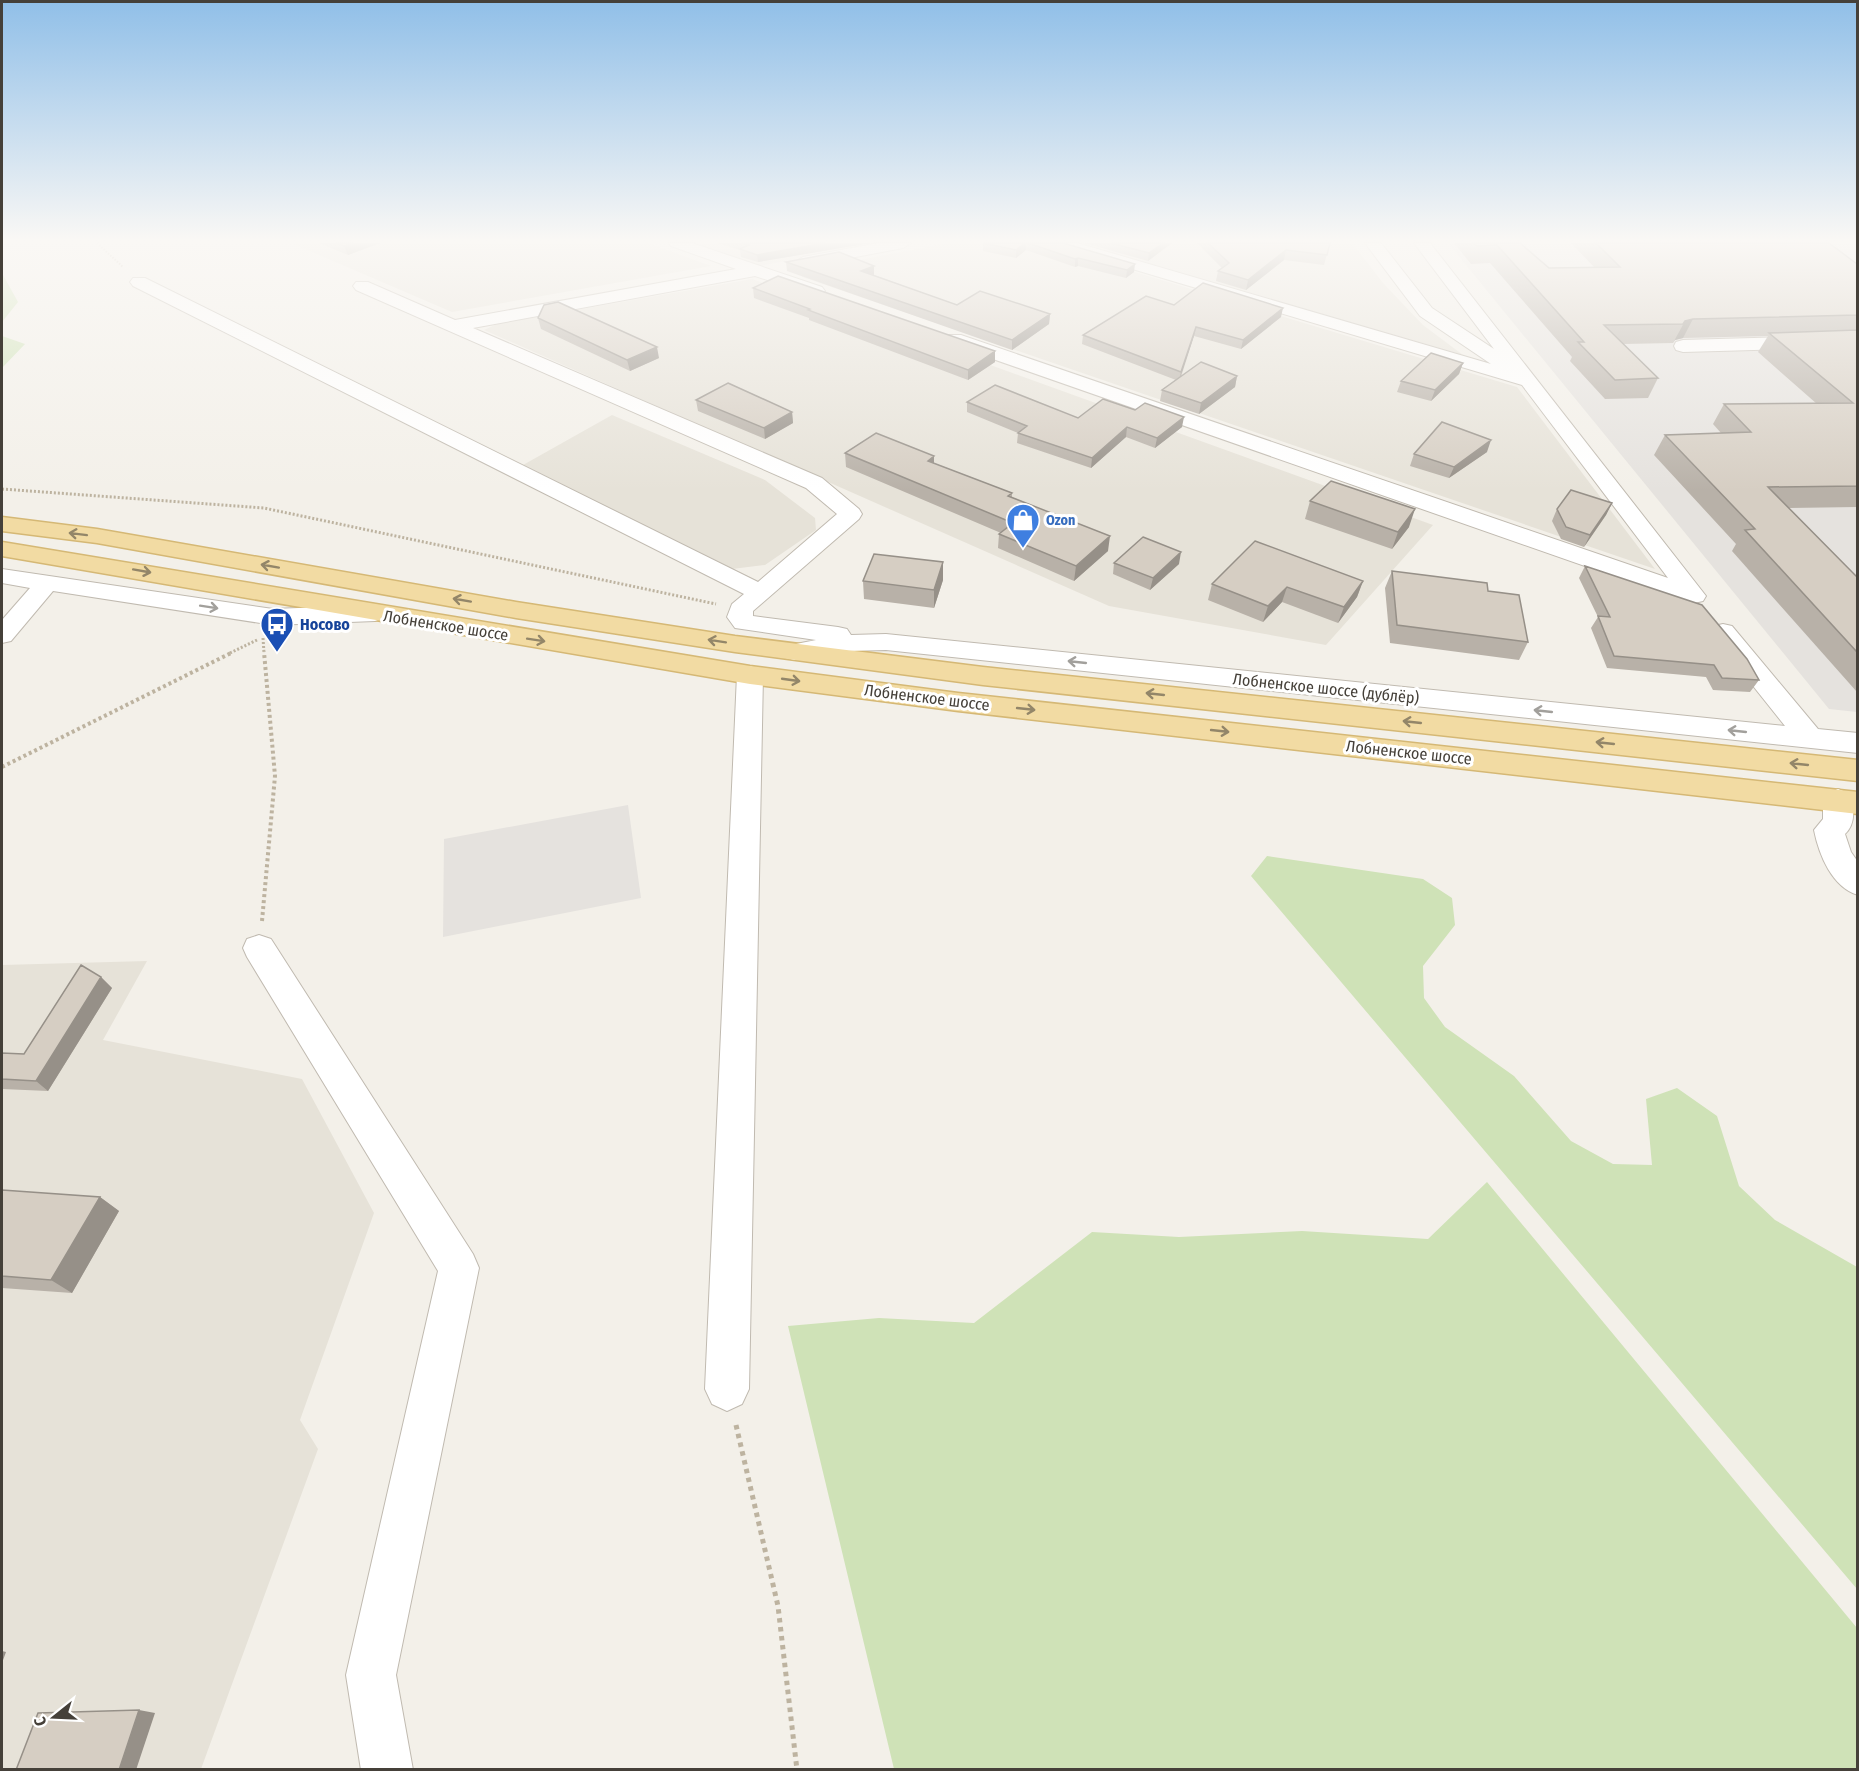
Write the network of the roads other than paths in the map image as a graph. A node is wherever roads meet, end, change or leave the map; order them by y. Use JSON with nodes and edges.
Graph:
{"nodes":[{"id":1,"x":226,"y":326,"type":"edge"},
{"id":2,"x":451,"y":326,"type":"edge"},
{"id":3,"x":1340,"y":326,"type":"edge"},
{"id":4,"x":1446,"y":326,"type":"edge"},
{"id":5,"x":1487,"y":326,"type":"edge"},
{"id":6,"x":939,"y":333,"type":"edge"},
{"id":7,"x":1857,"y":341,"type":"edge"},
{"id":8,"x":1683,"y":346,"type":"edge"},
{"id":9,"x":1531,"y":382,"type":"junction"},
{"id":10,"x":2,"y":524,"type":"edge"},
{"id":11,"x":2,"y":549,"type":"edge"},
{"id":12,"x":2,"y":576,"type":"edge"},
{"id":13,"x":48,"y":582,"type":"junction"},
{"id":14,"x":761,"y":593,"type":"junction"},
{"id":15,"x":1693,"y":595,"type":"junction"},
{"id":16,"x":375,"y":613,"type":"junction"},
{"id":17,"x":2,"y":635,"type":"edge"},
{"id":18,"x":886,"y":642,"type":"junction"},
{"id":19,"x":795,"y":652,"type":"junction"},
{"id":20,"x":750,"y":675,"type":"junction"},
{"id":21,"x":1810,"y":738,"type":"junction"},
{"id":22,"x":1857,"y":743,"type":"edge"},
{"id":23,"x":1857,"y":771,"type":"edge"},
{"id":24,"x":1848,"y":802,"type":"edge"},
{"id":25,"x":1857,"y":883,"type":"edge"},
{"id":26,"x":259,"y":948,"type":"road end"},
{"id":27,"x":727,"y":1389,"type":"road end"},
{"id":28,"x":387,"y":1770,"type":"edge"}],
"edges":[{"from":1,"to":14,"type":"street"},
{"from":2,"to":14,"type":"street"},
{"from":3,"to":9,"type":"street"},
{"from":4,"to":9,"type":"street"},
{"from":5,"to":9,"type":"street"},
{"from":6,"to":15,"type":"street"},
{"from":7,"to":8,"type":"street"},
{"from":9,"to":15,"type":"street"},
{"from":19,"to":10,"type":"main road","name":"Лобненское шоссе","one_way":true},
{"from":11,"to":16,"type":"main road","name":"Лобненское шоссе","one_way":true},
{"from":12,"to":13,"type":"street"},
{"from":13,"to":16,"type":"street","one_way":true},
{"from":13,"to":17,"type":"street"},
{"from":14,"to":18,"type":"street"},
{"from":15,"to":21,"type":"street"},
{"from":16,"to":20,"type":"main road","name":"Лобненское шоссе","one_way":true},
{"from":18,"to":19,"type":"street","name":"Лобненское шоссе (дублёр)"},
{"from":21,"to":18,"type":"street","name":"Лобненское шоссе (дублёр)","one_way":true},
{"from":23,"to":19,"type":"main road","name":"Лобненское шоссе","one_way":true},
{"from":20,"to":24,"type":"main road","name":"Лобненское шоссе","one_way":true},
{"from":20,"to":27,"type":"street"},
{"from":21,"to":22,"type":"street","name":"Лобненское шоссе (дублёр)"},
{"from":24,"to":25,"type":"street"},
{"from":26,"to":28,"type":"street"}]}
